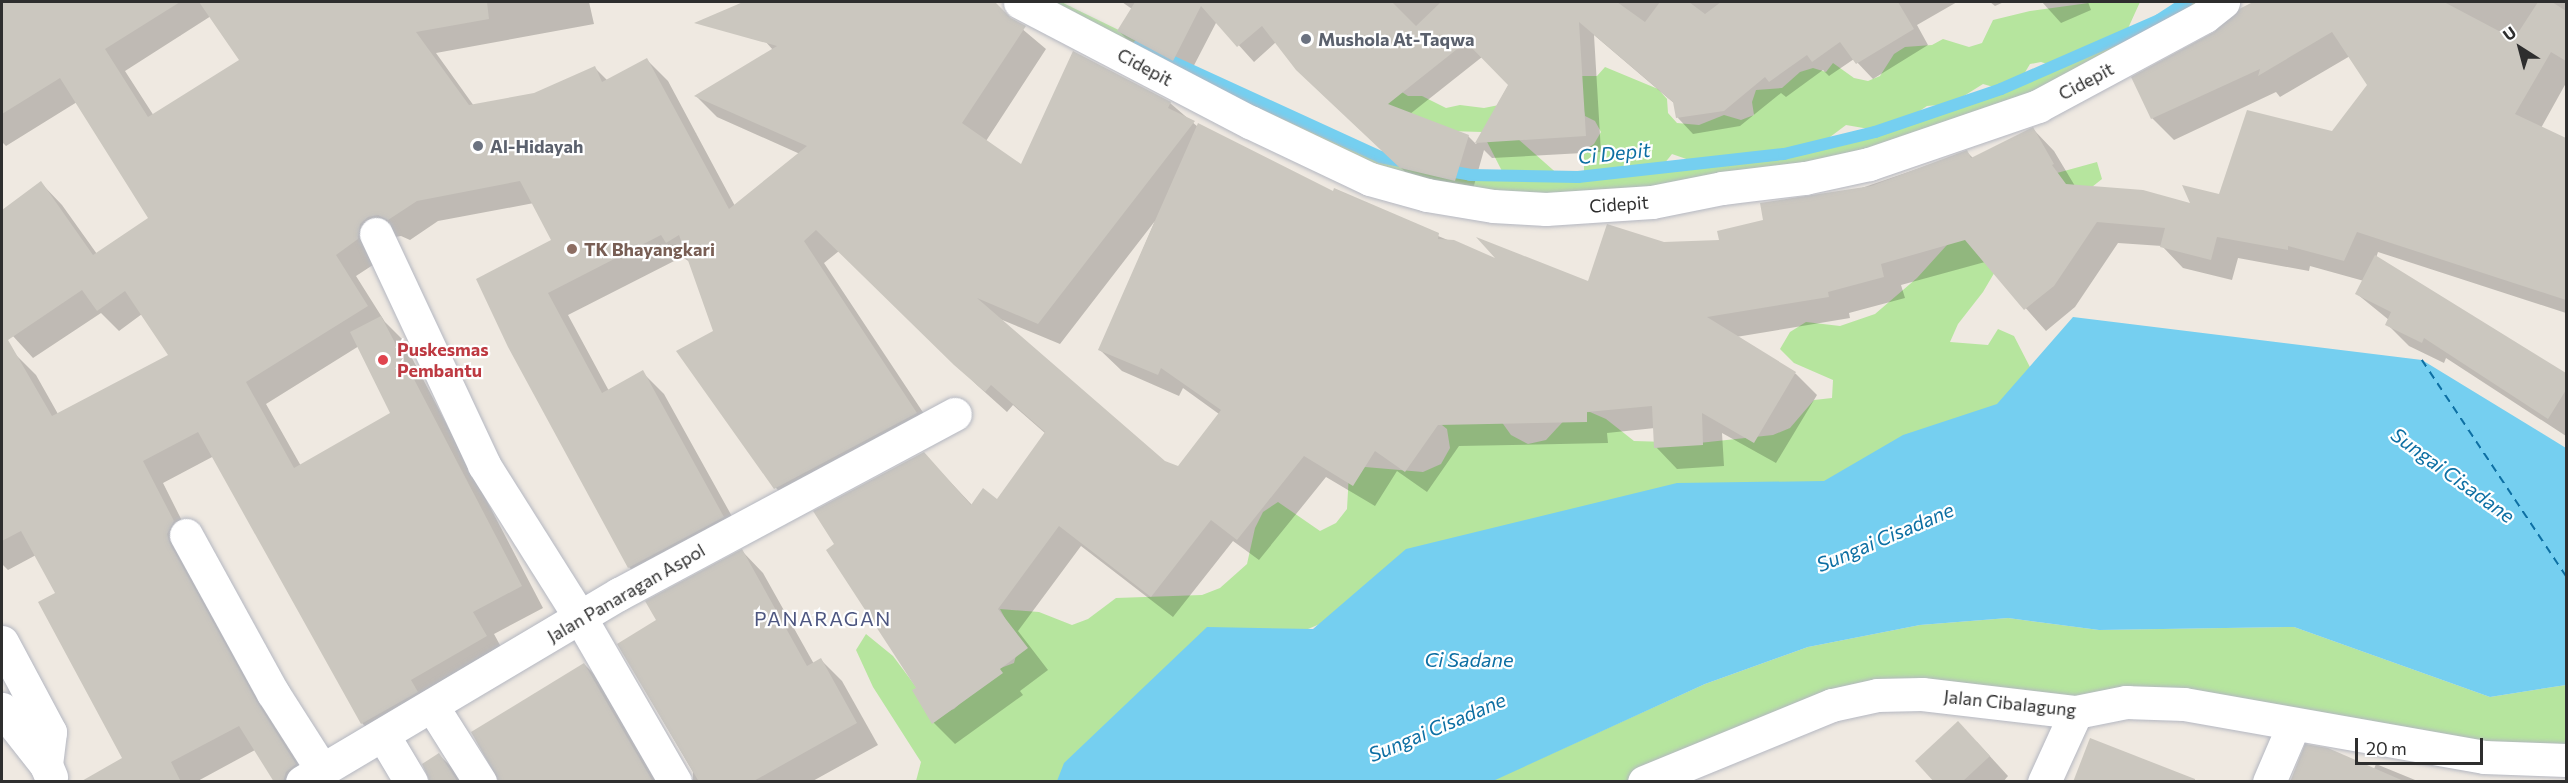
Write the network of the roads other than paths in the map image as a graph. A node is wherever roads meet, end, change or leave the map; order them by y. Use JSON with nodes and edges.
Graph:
{"nodes":[{"id":1,"x":1020,"y":2,"type":"edge"},
{"id":2,"x":2223,"y":2,"type":"edge"},
{"id":3,"x":376,"y":234,"type":"dead end"},
{"id":4,"x":955,"y":414,"type":"dead end"},
{"id":5,"x":186,"y":535,"type":"dead end"},
{"id":6,"x":581,"y":619,"type":"junction"},
{"id":7,"x":2,"y":642,"type":"edge"},
{"id":8,"x":432,"y":706,"type":"junction"},
{"id":9,"x":2,"y":709,"type":"edge"},
{"id":10,"x":2076,"y":712,"type":"junction"},
{"id":11,"x":2293,"y":726,"type":"junction"},
{"id":12,"x":383,"y":735,"type":"junction"},
{"id":13,"x":2566,"y":760,"type":"edge"},
{"id":14,"x":2479,"y":769,"type":"edge"},
{"id":15,"x":50,"y":773,"type":"edge"},
{"id":16,"x":312,"y":776,"type":"edge"},
{"id":17,"x":411,"y":782,"type":"edge"},
{"id":18,"x":480,"y":782,"type":"edge"},
{"id":19,"x":675,"y":782,"type":"edge"},
{"id":20,"x":1644,"y":782,"type":"edge"},
{"id":21,"x":2044,"y":782,"type":"edge"},
{"id":22,"x":2269,"y":782,"type":"edge"}],
"edges":[{"from":1,"to":2,"type":"street","name":"Cidepit"},
{"from":3,"to":6,"type":"street"},
{"from":4,"to":6,"type":"street","name":"Jalan Panaragan Aspol"},
{"from":5,"to":16,"type":"street"},
{"from":6,"to":8,"type":"street","name":"Jalan Panaragan Aspol"},
{"from":6,"to":19,"type":"street"},
{"from":7,"to":15,"type":"street"},
{"from":8,"to":12,"type":"street","name":"Jalan Panaragan Aspol"},
{"from":8,"to":18,"type":"street"},
{"from":9,"to":15,"type":"street"},
{"from":10,"to":11,"type":"street","name":"Jalan Cibalagung"},
{"from":10,"to":20,"type":"street","name":"Jalan Cibalagung"},
{"from":10,"to":21,"type":"street"},
{"from":11,"to":14,"type":"street","name":"Jalan Cibalagung"},
{"from":11,"to":22,"type":"street"},
{"from":12,"to":16,"type":"street","name":"Jalan Panaragan Aspol"},
{"from":12,"to":17,"type":"street"},
{"from":13,"to":14,"type":"street","name":"Jalan Cibalagung"}]}
